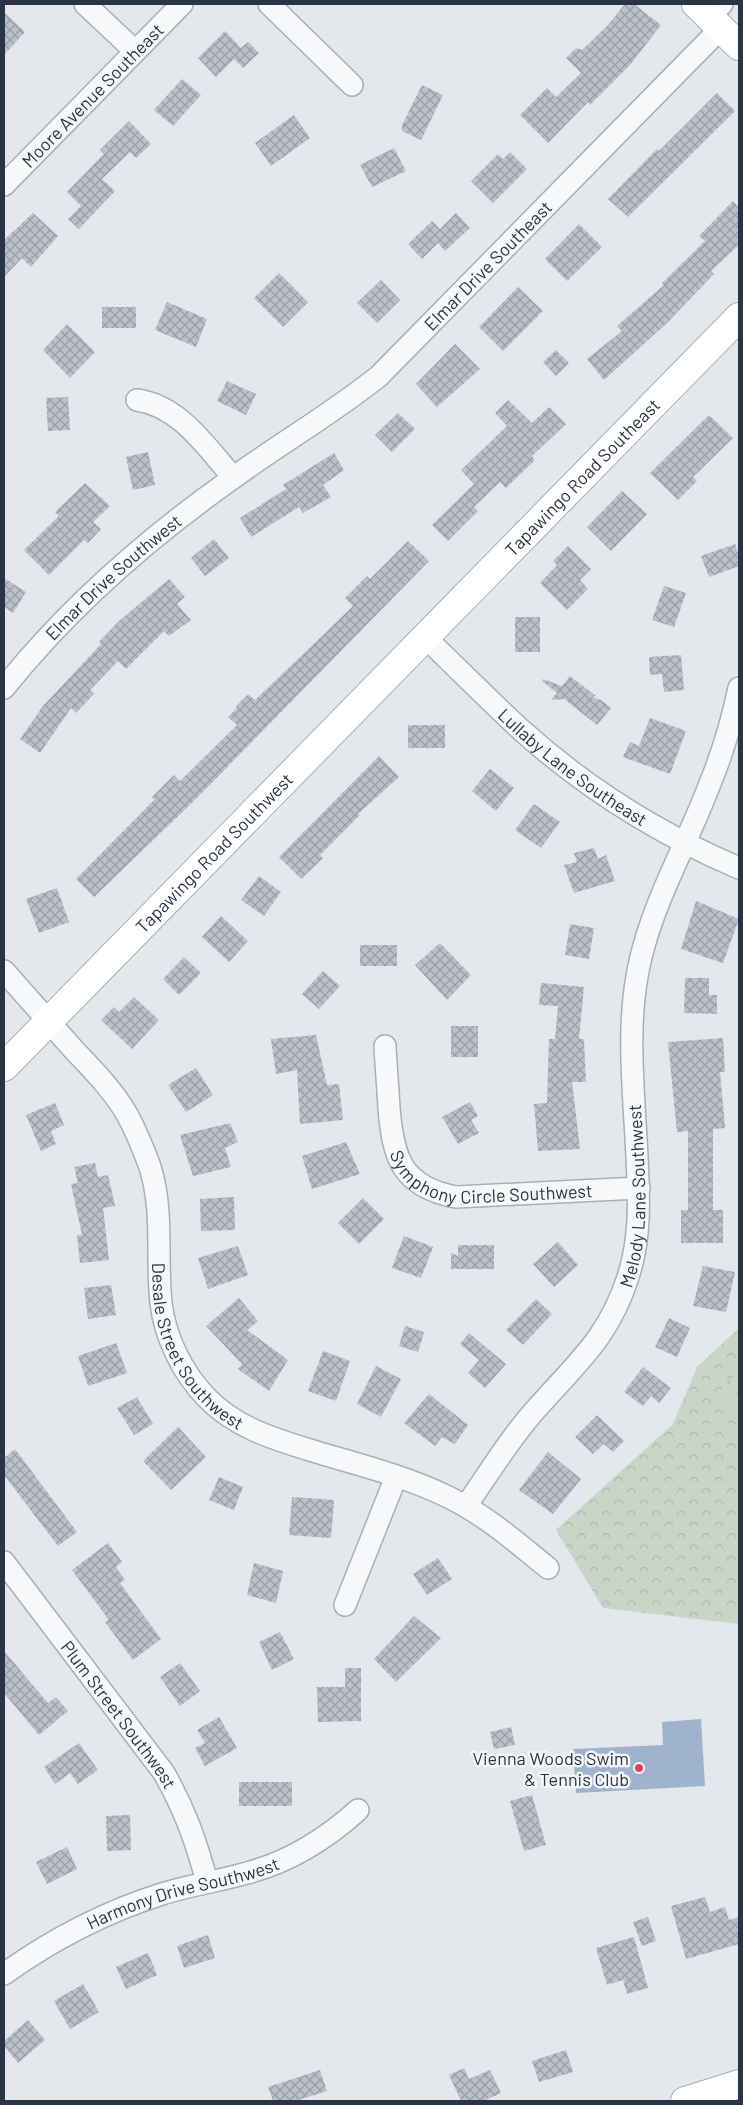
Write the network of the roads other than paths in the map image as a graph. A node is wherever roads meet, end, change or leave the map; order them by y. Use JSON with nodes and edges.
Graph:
{"nodes":[{"id":1,"x":84,"y":4,"type":"edge"},
{"id":2,"x":182,"y":4,"type":"edge"},
{"id":3,"x":269,"y":4,"type":"edge"},
{"id":4,"x":718,"y":20,"type":"edge"},
{"id":5,"x":135,"y":51,"type":"junction"},
{"id":6,"x":352,"y":85,"type":"dead end"},
{"id":7,"x":4,"y":185,"type":"edge"},
{"id":8,"x":739,"y":317,"type":"edge"},
{"id":9,"x":137,"y":400,"type":"dead end"},
{"id":10,"x":233,"y":478,"type":"junction"},
{"id":11,"x":426,"y":638,"type":"junction"},
{"id":12,"x":7,"y":676,"type":"edge"},
{"id":13,"x":739,"y":688,"type":"edge"},
{"id":14,"x":685,"y":843,"type":"junction"},
{"id":15,"x":739,"y":868,"type":"edge"},
{"id":16,"x":4,"y":971,"type":"edge"},
{"id":17,"x":49,"y":1022,"type":"junction"},
{"id":18,"x":385,"y":1046,"type":"dead end"},
{"id":19,"x":4,"y":1068,"type":"edge"},
{"id":20,"x":638,"y":1188,"type":"junction"},
{"id":21,"x":396,"y":1477,"type":"junction"},
{"id":22,"x":466,"y":1506,"type":"junction"},
{"id":23,"x":4,"y":1562,"type":"edge"},
{"id":24,"x":548,"y":1568,"type":"dead end"},
{"id":25,"x":345,"y":1605,"type":"dead end"},
{"id":26,"x":358,"y":1810,"type":"dead end"},
{"id":27,"x":207,"y":1882,"type":"junction"},
{"id":28,"x":4,"y":1974,"type":"edge"},
{"id":29,"x":739,"y":2084,"type":"edge"},
{"id":30,"x":685,"y":2101,"type":"edge"}],
"edges":[{"from":1,"to":5,"type":"street"},
{"from":2,"to":5,"type":"street","name":"Moore Avenue Southeast"},
{"from":3,"to":6,"type":"street"},
{"from":4,"to":10,"type":"street","name":"Elmar Drive Southeast"},
{"from":5,"to":7,"type":"street","name":"Moore Avenue Southeast"},
{"from":8,"to":11,"type":"street","name":"Tapawingo Road Southeast"},
{"from":9,"to":10,"type":"street"},
{"from":10,"to":12,"type":"street","name":"Elmar Drive Southwest"},
{"from":11,"to":14,"type":"street","name":"Lullaby Lane Southeast"},
{"from":11,"to":17,"type":"street","name":"Tapawingo Road Southwest"},
{"from":13,"to":14,"type":"street","name":"Melody Lane Southwest"},
{"from":14,"to":15,"type":"street","name":"Lullaby Lane Southeast"},
{"from":14,"to":20,"type":"street","name":"Melody Lane Southwest"},
{"from":16,"to":17,"type":"street","name":"Desale Street Southwest"},
{"from":17,"to":19,"type":"street","name":"Tapawingo Road Southwest"},
{"from":17,"to":21,"type":"street","name":"Desale Street Southwest"},
{"from":18,"to":20,"type":"street","name":"Symphony Circle Southwest"},
{"from":20,"to":22,"type":"street","name":"Melody Lane Southwest"},
{"from":21,"to":22,"type":"street","name":"Desale Street Southwest"},
{"from":21,"to":25,"type":"street"},
{"from":22,"to":24,"type":"street","name":"Desale Street Southwest"},
{"from":23,"to":27,"type":"street","name":"Plum Street Southwest"},
{"from":26,"to":27,"type":"street","name":"Harmony Drive Southwest"},
{"from":27,"to":28,"type":"street","name":"Harmony Drive Southwest"},
{"from":29,"to":30,"type":"street"}]}
